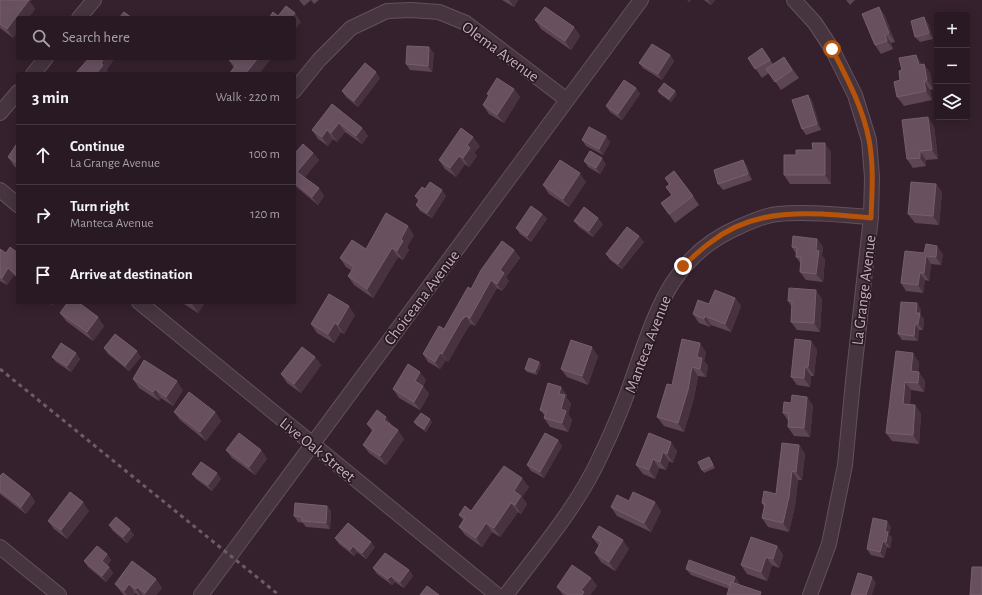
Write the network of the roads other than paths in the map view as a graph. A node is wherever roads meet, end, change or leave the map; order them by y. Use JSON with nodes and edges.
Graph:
{"nodes":[{"id":1,"x":94,"y":0,"type":"edge"},
{"id":2,"x":641,"y":0,"type":"edge"},
{"id":3,"x":794,"y":0,"type":"edge"},
{"id":4,"x":81,"y":16,"type":"edge"},
{"id":5,"x":44,"y":60,"type":"edge"},
{"id":6,"x":35,"y":72,"type":"edge"},
{"id":7,"x":296,"y":89,"type":"edge"},
{"id":8,"x":16,"y":94,"type":"edge"},
{"id":9,"x":567,"y":100,"type":"junction"},
{"id":10,"x":0,"y":113,"type":"edge"},
{"id":11,"x":0,"y":190,"type":"edge"},
{"id":12,"x":16,"y":203,"type":"edge"},
{"id":13,"x":871,"y":218,"type":"junction"},
{"id":14,"x":141,"y":304,"type":"edge"},
{"id":15,"x":311,"y":444,"type":"junction"},
{"id":16,"x":0,"y":547,"type":"edge"},
{"id":17,"x":60,"y":595,"type":"edge"},
{"id":18,"x":201,"y":595,"type":"edge"},
{"id":19,"x":497,"y":595,"type":"edge"},
{"id":20,"x":506,"y":595,"type":"edge"},
{"id":21,"x":810,"y":595,"type":"edge"}],
"edges":[{"from":1,"to":4,"type":"street"},
{"from":2,"to":9,"type":"street","name":"Choiceana Avenue"},
{"from":3,"to":13,"type":"street","name":"La Grange Avenue"},
{"from":5,"to":6,"type":"street"},
{"from":7,"to":9,"type":"street","name":"Olema Avenue"},
{"from":8,"to":10,"type":"street"},
{"from":9,"to":15,"type":"street","name":"Choiceana Avenue"},
{"from":11,"to":12,"type":"street"},
{"from":13,"to":20,"type":"street","name":"Manteca Avenue"},
{"from":13,"to":21,"type":"street","name":"La Grange Avenue"},
{"from":14,"to":15,"type":"street","name":"Live Oak Street"},
{"from":15,"to":18,"type":"street","name":"Choiceana Avenue"},
{"from":15,"to":19,"type":"street","name":"Live Oak Street"},
{"from":16,"to":17,"type":"street"}]}
